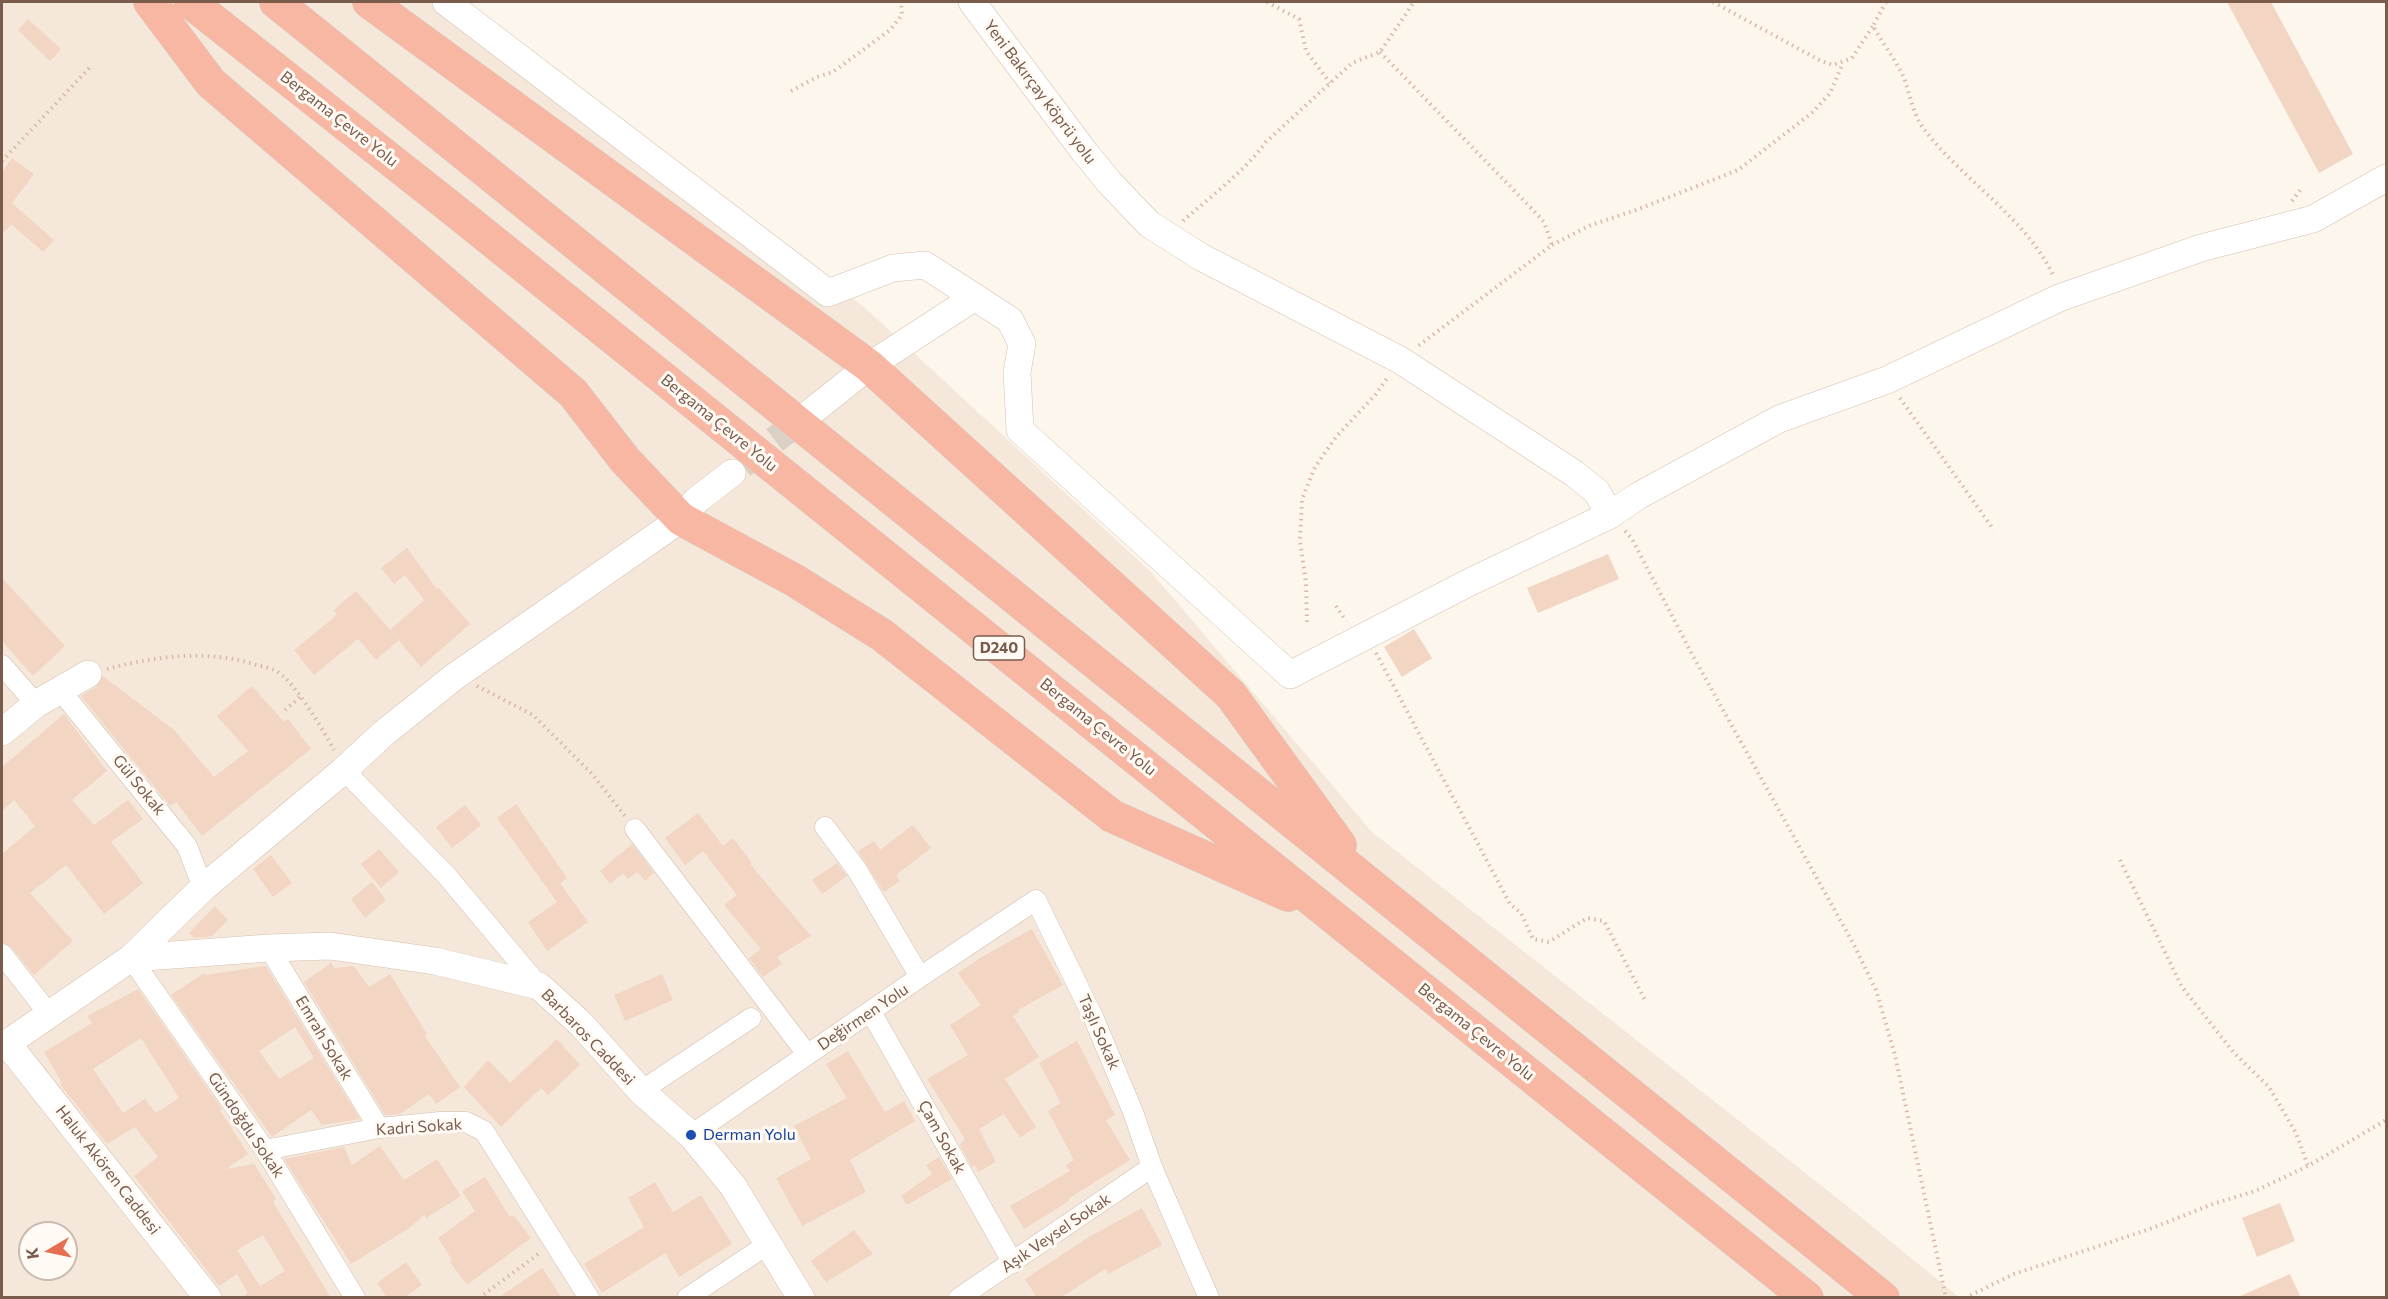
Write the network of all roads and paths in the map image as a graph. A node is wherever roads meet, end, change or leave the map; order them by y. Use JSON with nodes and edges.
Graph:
{"nodes":[{"id":1,"x":150,"y":2,"type":"edge"},
{"id":2,"x":190,"y":2,"type":"edge"},
{"id":3,"x":276,"y":2,"type":"edge"},
{"id":4,"x":369,"y":2,"type":"edge"},
{"id":5,"x":446,"y":2,"type":"edge"},
{"id":6,"x":901,"y":2,"type":"edge"},
{"id":7,"x":972,"y":2,"type":"edge"},
{"id":8,"x":1267,"y":2,"type":"edge"},
{"id":9,"x":1414,"y":2,"type":"edge"},
{"id":10,"x":1713,"y":2,"type":"edge"},
{"id":11,"x":1886,"y":2,"type":"edge"},
{"id":12,"x":1873,"y":26,"type":"junction"},
{"id":13,"x":1380,"y":52,"type":"junction"},
{"id":14,"x":1843,"y":63,"type":"junction"},
{"id":15,"x":92,"y":65,"type":"dead end"},
{"id":16,"x":1330,"y":83,"type":"junction"},
{"id":17,"x":791,"y":91,"type":"dead end"},
{"id":18,"x":2,"y":162,"type":"edge"},
{"id":19,"x":2386,"y":178,"type":"edge"},
{"id":20,"x":1167,"y":236,"type":"junction"},
{"id":21,"x":1552,"y":245,"type":"junction"},
{"id":22,"x":975,"y":297,"type":"junction"},
{"id":23,"x":2059,"y":298,"type":"junction"},
{"id":24,"x":1400,"y":360,"type":"junction"},
{"id":25,"x":869,"y":366,"type":"junction"},
{"id":26,"x":1887,"y":380,"type":"junction"},
{"id":27,"x":810,"y":413,"type":"tunnel mouth"},
{"id":28,"x":732,"y":473,"type":"tunnel mouth"},
{"id":29,"x":1610,"y":515,"type":"junction"},
{"id":30,"x":681,"y":519,"type":"junction"},
{"id":31,"x":1994,"y":530,"type":"dead end"},
{"id":32,"x":1307,"y":622,"type":"dead end"},
{"id":33,"x":1366,"y":636,"type":"junction"},
{"id":34,"x":2,"y":665,"type":"edge"},
{"id":35,"x":88,"y":674,"type":"joint"},
{"id":36,"x":454,"y":677,"type":"junction"},
{"id":37,"x":60,"y":690,"type":"junction"},
{"id":38,"x":300,"y":697,"type":"junction"},
{"id":39,"x":36,"y":704,"type":"junction"},
{"id":40,"x":285,"y":710,"type":"dead end"},
{"id":41,"x":2,"y":732,"type":"edge"},
{"id":42,"x":344,"y":770,"type":"junction"},
{"id":43,"x":825,"y":827,"type":"dead end"},
{"id":44,"x":635,"y":829,"type":"joint"},
{"id":45,"x":2120,"y":860,"type":"dead end"},
{"id":46,"x":1366,"y":880,"type":"junction"},
{"id":47,"x":204,"y":888,"type":"junction"},
{"id":48,"x":1036,"y":900,"type":"joint"},
{"id":49,"x":1329,"y":913,"type":"junction"},
{"id":50,"x":269,"y":948,"type":"junction"},
{"id":51,"x":2,"y":954,"type":"edge"},
{"id":52,"x":131,"y":958,"type":"junction"},
{"id":53,"x":920,"y":977,"type":"junction"},
{"id":54,"x":539,"y":986,"type":"junction"},
{"id":55,"x":1646,"y":1002,"type":"dead end"},
{"id":56,"x":871,"y":1012,"type":"junction"},
{"id":57,"x":49,"y":1014,"type":"junction"},
{"id":58,"x":751,"y":1018,"type":"dead end"},
{"id":59,"x":4,"y":1045,"type":"edge"},
{"id":60,"x":807,"y":1054,"type":"junction"},
{"id":61,"x":641,"y":1091,"type":"junction"},
{"id":62,"x":2386,"y":1120,"type":"edge"},
{"id":63,"x":379,"y":1128,"type":"junction"},
{"id":64,"x":691,"y":1135,"type":"junction"},
{"id":65,"x":265,"y":1150,"type":"junction"},
{"id":66,"x":2308,"y":1166,"type":"junction"},
{"id":67,"x":1152,"y":1167,"type":"junction"},
{"id":68,"x":554,"y":1242,"type":"junction"},
{"id":69,"x":768,"y":1244,"type":"junction"},
{"id":70,"x":1013,"y":1263,"type":"junction"},
{"id":71,"x":208,"y":1298,"type":"edge"},
{"id":72,"x":355,"y":1298,"type":"edge"},
{"id":73,"x":479,"y":1298,"type":"edge"},
{"id":74,"x":589,"y":1298,"type":"edge"},
{"id":75,"x":687,"y":1298,"type":"edge"},
{"id":76,"x":801,"y":1298,"type":"edge"},
{"id":77,"x":959,"y":1298,"type":"edge"},
{"id":78,"x":1209,"y":1298,"type":"edge"},
{"id":79,"x":1807,"y":1298,"type":"edge"},
{"id":80,"x":1883,"y":1298,"type":"edge"},
{"id":81,"x":1946,"y":1298,"type":"edge"},
{"id":82,"x":1965,"y":1298,"type":"edge"}],
"edges":[{"from":1,"to":30,"type":"highway"},
{"from":2,"to":49,"type":"highway","name":"Bergama Çevre Yolu","number":"D240"},
{"from":3,"to":46,"type":"highway","number":"D240"},
{"from":4,"to":25,"type":"highway"},
{"from":5,"to":22,"type":"street"},
{"from":6,"to":17,"type":"path"},
{"from":7,"to":20,"type":"street","name":"Yeni Bakırçay köprü yolu"},
{"from":8,"to":16,"type":"path"},
{"from":9,"to":13,"type":"path"},
{"from":10,"to":14,"type":"path"},
{"from":11,"to":12,"type":"path"},
{"from":12,"to":14,"type":"path"},
{"from":12,"to":23,"type":"path"},
{"from":13,"to":16,"type":"path"},
{"from":13,"to":21,"type":"path"},
{"from":14,"to":21,"type":"path"},
{"from":15,"to":18,"type":"path"},
{"from":16,"to":20,"type":"path"},
{"from":19,"to":23,"type":"street"},
{"from":20,"to":24,"type":"street","name":"Yeni Bakırçay köprü yolu"},
{"from":21,"to":24,"type":"path"},
{"from":22,"to":25,"type":"street"},
{"from":22,"to":33,"type":"street"},
{"from":23,"to":26,"type":"street"},
{"from":24,"to":29,"type":"street","name":"Yeni Bakırçay köprü yolu"},
{"from":24,"to":32,"type":"path"},
{"from":25,"to":27,"type":"street"},
{"from":25,"to":46,"type":"highway"},
{"from":26,"to":29,"type":"street"},
{"from":26,"to":31,"type":"path"},
{"from":28,"to":30,"type":"street"},
{"from":29,"to":33,"type":"street"},
{"from":29,"to":81,"type":"path"},
{"from":30,"to":36,"type":"street"},
{"from":30,"to":49,"type":"highway"},
{"from":33,"to":55,"type":"path"},
{"from":34,"to":39,"type":"street"},
{"from":35,"to":37,"type":"street"},
{"from":35,"to":38,"type":"path"},
{"from":36,"to":42,"type":"street"},
{"from":36,"to":44,"type":"path"},
{"from":37,"to":39,"type":"street"},
{"from":37,"to":47,"type":"street","name":"Gül Sokak"},
{"from":38,"to":40,"type":"path"},
{"from":38,"to":42,"type":"path"},
{"from":39,"to":41,"type":"street"},
{"from":42,"to":47,"type":"street"},
{"from":42,"to":54,"type":"street"},
{"from":43,"to":53,"type":"street"},
{"from":44,"to":60,"type":"street"},
{"from":45,"to":66,"type":"path"},
{"from":46,"to":80,"type":"highway","number":"D240"},
{"from":47,"to":52,"type":"street"},
{"from":48,"to":53,"type":"street","name":"Değirmen Yolu"},
{"from":48,"to":67,"type":"street","name":"Taşlı Sokak"},
{"from":49,"to":79,"type":"highway","name":"Bergama Çevre Yolu","number":"D240"},
{"from":50,"to":52,"type":"street","name":"Barbaros Caddesi"},
{"from":50,"to":54,"type":"street","name":"Barbaros Caddesi"},
{"from":50,"to":63,"type":"street","name":"Emrah Sokak"},
{"from":51,"to":57,"type":"street"},
{"from":52,"to":57,"type":"street"},
{"from":52,"to":65,"type":"street","name":"Gündoğdu Sokak"},
{"from":53,"to":56,"type":"street","name":"Değirmen Yolu"},
{"from":54,"to":61,"type":"street","name":"Barbaros Caddesi"},
{"from":56,"to":60,"type":"street","name":"Değirmen Yolu"},
{"from":56,"to":70,"type":"street","name":"Çam Sokak"},
{"from":57,"to":59,"type":"street"},
{"from":58,"to":61,"type":"street"},
{"from":59,"to":71,"type":"street","name":"Haluk Akören Caddesi"},
{"from":60,"to":64,"type":"street","name":"Değirmen Yolu"},
{"from":61,"to":64,"type":"street","name":"Barbaros Caddesi"},
{"from":62,"to":66,"type":"path"},
{"from":63,"to":65,"type":"street","name":"Kadri Sokak"},
{"from":63,"to":68,"type":"street","name":"Kadri Sokak"},
{"from":64,"to":69,"type":"street","name":"Barbaros Caddesi"},
{"from":65,"to":72,"type":"street","name":"Gündoğdu Sokak"},
{"from":66,"to":82,"type":"path"},
{"from":67,"to":70,"type":"street","name":"Aşık Veysel Sokak"},
{"from":67,"to":78,"type":"street","name":"Taşlı Sokak"},
{"from":68,"to":73,"type":"path"},
{"from":68,"to":74,"type":"street","name":"Kadri Sokak"},
{"from":69,"to":75,"type":"street"},
{"from":69,"to":76,"type":"street","name":"Barbaros Caddesi"},
{"from":70,"to":77,"type":"street","name":"Aşık Veysel Sokak"}]}
